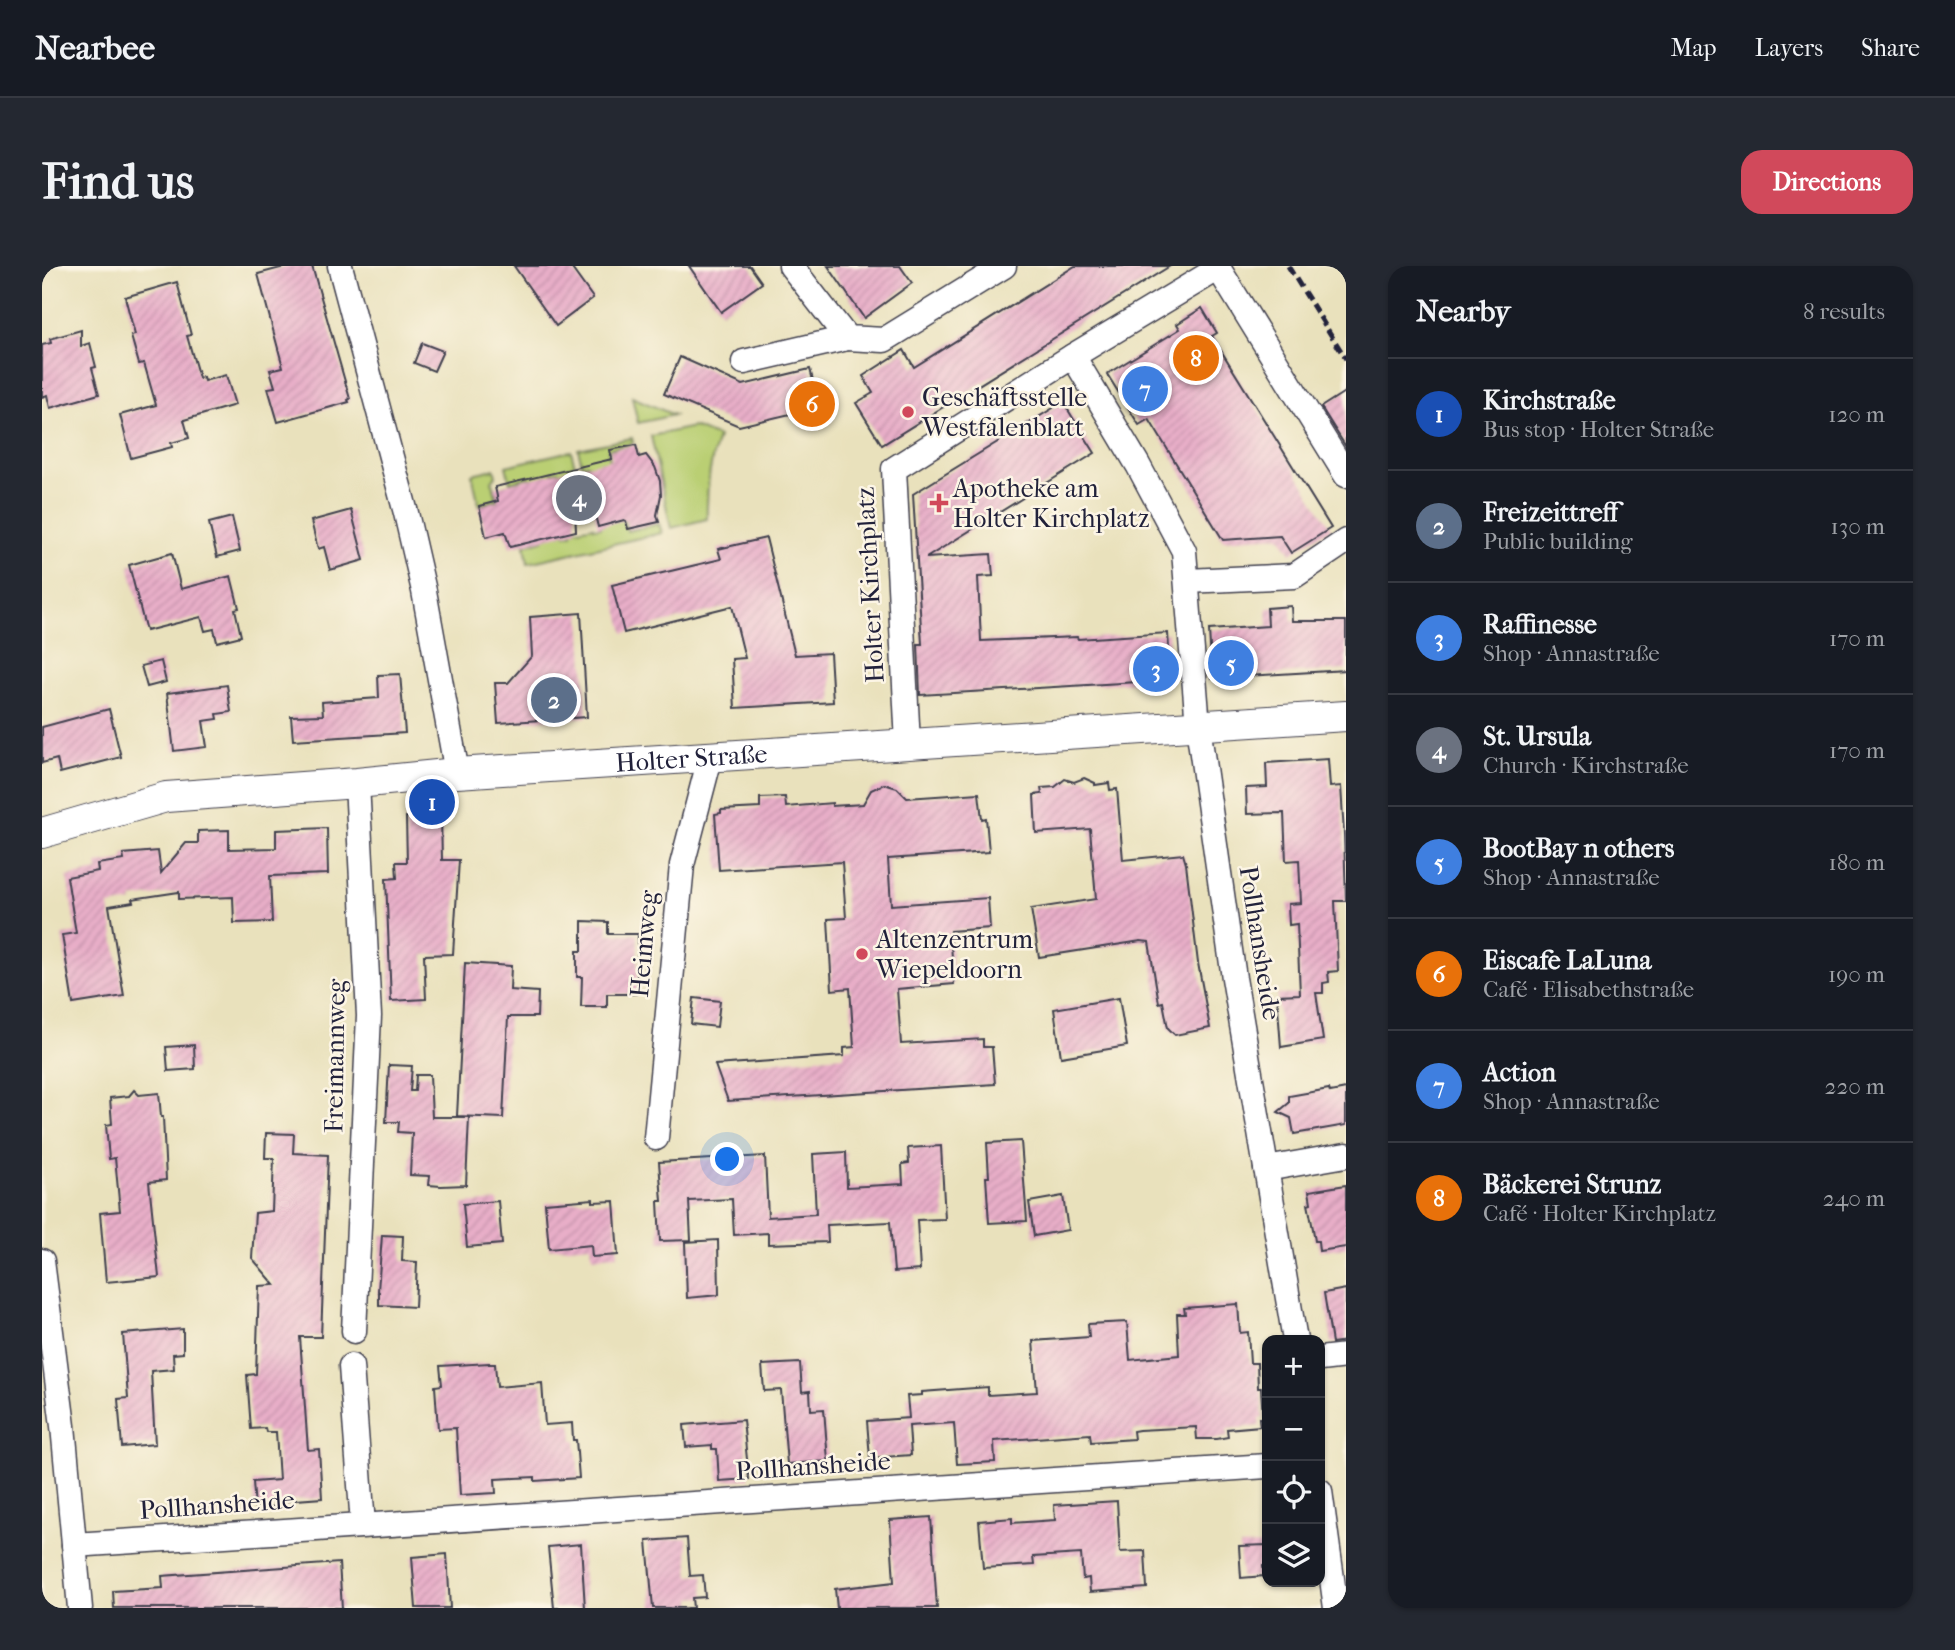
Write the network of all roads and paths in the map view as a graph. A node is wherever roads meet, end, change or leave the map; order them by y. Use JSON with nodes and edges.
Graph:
{"nodes":[{"id":1,"x":340,"y":266,"type":"edge"},
{"id":2,"x":791,"y":266,"type":"edge"},
{"id":3,"x":1004,"y":266,"type":"edge"},
{"id":4,"x":1218,"y":267,"type":"edge"},
{"id":5,"x":847,"y":338,"type":"junction"},
{"id":6,"x":1073,"y":356,"type":"junction"},
{"id":7,"x":744,"y":362,"type":"dead end"},
{"id":8,"x":1346,"y":475,"type":"edge"},
{"id":9,"x":1346,"y":541,"type":"edge"},
{"id":10,"x":1187,"y":581,"type":"junction"},
{"id":11,"x":1346,"y":716,"type":"edge"},
{"id":12,"x":1198,"y":726,"type":"junction"},
{"id":13,"x":908,"y":744,"type":"junction"},
{"id":14,"x":710,"y":758,"type":"junction"},
{"id":15,"x":457,"y":773,"type":"junction"},
{"id":16,"x":357,"y":783,"type":"junction"},
{"id":17,"x":42,"y":833,"type":"edge"},
{"id":18,"x":656,"y":1138,"type":"dead end"},
{"id":19,"x":1346,"y":1155,"type":"edge"},
{"id":20,"x":1266,"y":1169,"type":"junction"},
{"id":21,"x":42,"y":1261,"type":"edge"},
{"id":22,"x":354,"y":1331,"type":"dead end"},
{"id":23,"x":46,"y":1335,"type":"edge"},
{"id":24,"x":1294,"y":1335,"type":"edge"},
{"id":25,"x":1346,"y":1356,"type":"edge"},
{"id":26,"x":1325,"y":1358,"type":"edge"},
{"id":27,"x":351,"y":1366,"type":"dead end"},
{"id":28,"x":1262,"y":1466,"type":"edge"},
{"id":29,"x":1325,"y":1524,"type":"edge"},
{"id":30,"x":363,"y":1525,"type":"junction"},
{"id":31,"x":74,"y":1545,"type":"junction"},
{"id":32,"x":80,"y":1608,"type":"edge"},
{"id":33,"x":1336,"y":1608,"type":"edge"}],
"edges":[{"from":1,"to":15,"type":"street"},
{"from":2,"to":5,"type":"street"},
{"from":3,"to":5,"type":"street"},
{"from":4,"to":6,"type":"street","name":"Holter Kirchplatz"},
{"from":4,"to":8,"type":"street"},
{"from":5,"to":7,"type":"street"},
{"from":6,"to":10,"type":"street","name":"Pollhansheide"},
{"from":6,"to":13,"type":"street","name":"Holter Kirchplatz"},
{"from":9,"to":10,"type":"street"},
{"from":10,"to":12,"type":"street","name":"Pollhansheide"},
{"from":11,"to":12,"type":"street","name":"Holter Straße"},
{"from":12,"to":13,"type":"street","name":"Holter Straße"},
{"from":12,"to":20,"type":"street","name":"Pollhansheide"},
{"from":13,"to":14,"type":"street","name":"Holter Straße"},
{"from":14,"to":15,"type":"street","name":"Holter Straße"},
{"from":14,"to":18,"type":"street","name":"Heimweg"},
{"from":15,"to":16,"type":"street","name":"Holter Straße"},
{"from":16,"to":17,"type":"street","name":"Holter Straße"},
{"from":16,"to":22,"type":"street","name":"Freimannweg"},
{"from":19,"to":20,"type":"street"},
{"from":20,"to":24,"type":"street","name":"Pollhansheide"},
{"from":21,"to":23,"type":"street"},
{"from":23,"to":31,"type":"street"},
{"from":25,"to":26,"type":"street"},
{"from":27,"to":30,"type":"street"},
{"from":28,"to":30,"type":"street","name":"Pollhansheide"},
{"from":29,"to":33,"type":"street"},
{"from":30,"to":31,"type":"street","name":"Pollhansheide"},
{"from":31,"to":32,"type":"street"}]}
